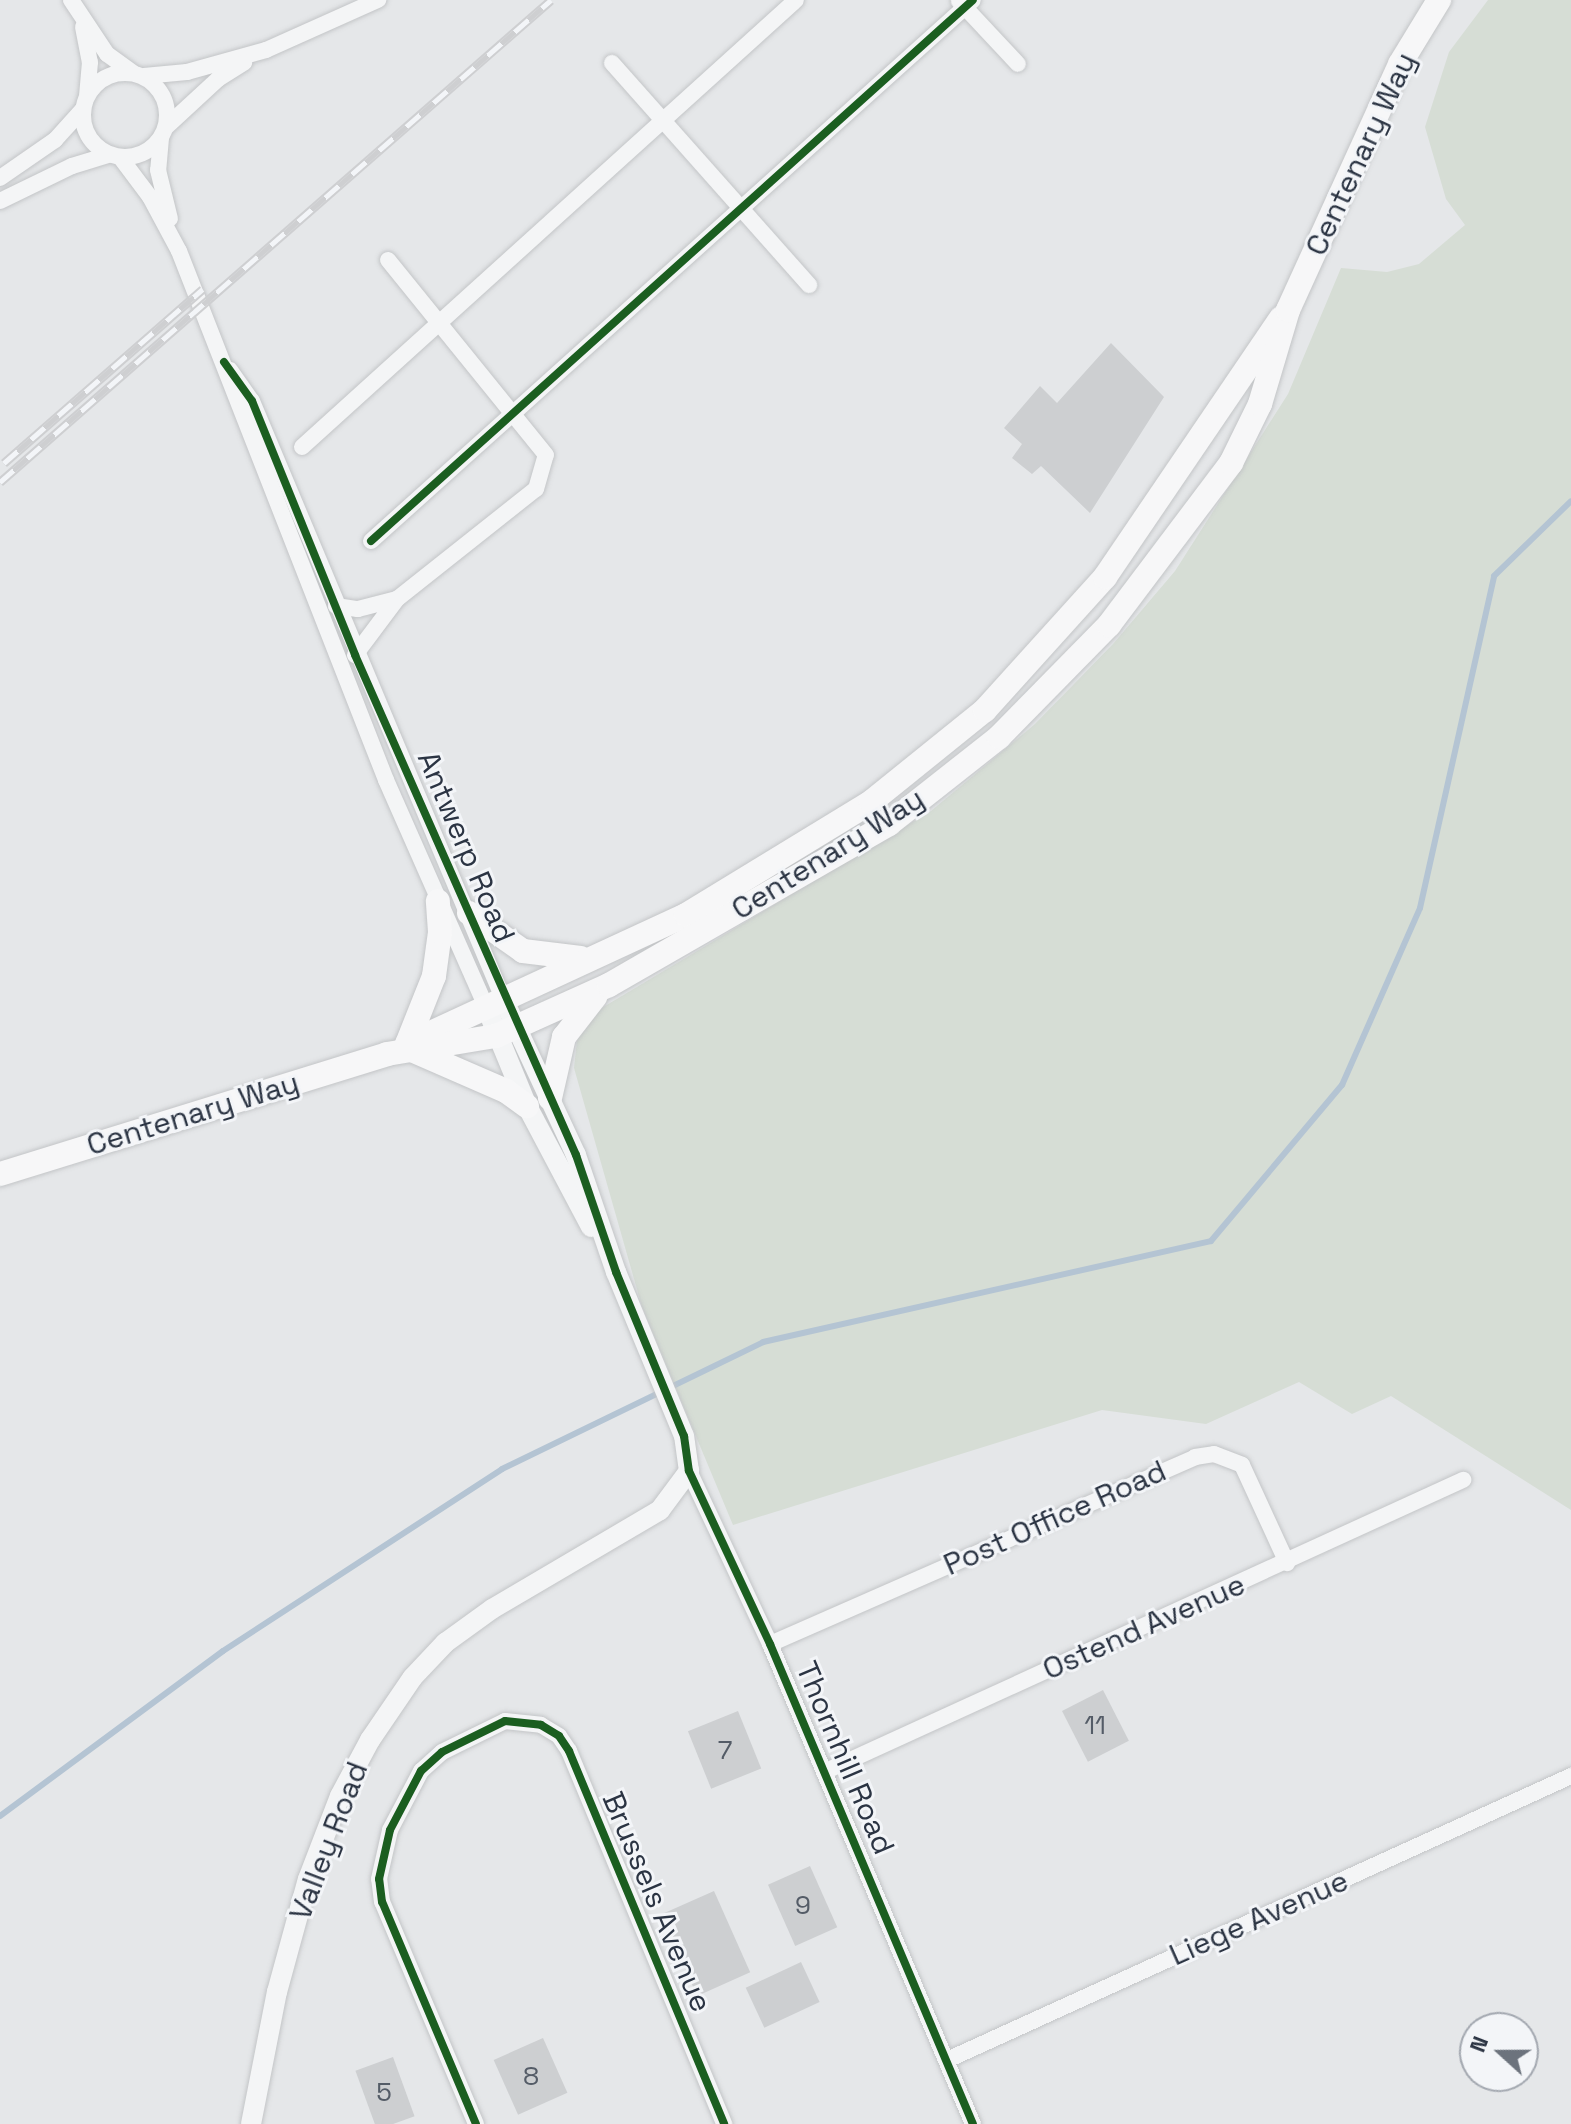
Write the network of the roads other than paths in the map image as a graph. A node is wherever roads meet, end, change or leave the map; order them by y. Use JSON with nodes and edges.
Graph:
{"nodes":[{"id":1,"x":71,"y":0,"type":"edge"},
{"id":2,"x":378,"y":0,"type":"edge"},
{"id":3,"x":796,"y":0,"type":"edge"},
{"id":4,"x":1439,"y":0,"type":"edge"},
{"id":5,"x":966,"y":2,"type":"edge"},
{"id":6,"x":82,"y":21,"type":"junction"},
{"id":7,"x":266,"y":50,"type":"junction"},
{"id":8,"x":612,"y":63,"type":"dead end"},
{"id":9,"x":1018,"y":64,"type":"dead end"},
{"id":10,"x":138,"y":75,"type":"junction"},
{"id":11,"x":84,"y":104,"type":"junction"},
{"id":12,"x":663,"y":120,"type":"junction"},
{"id":13,"x":164,"y":132,"type":"junction"},
{"id":14,"x":115,"y":156,"type":"junction"},
{"id":15,"x":0,"y":178,"type":"edge"},
{"id":16,"x":0,"y":201,"type":"edge"},
{"id":17,"x":742,"y":211,"type":"junction"},
{"id":18,"x":179,"y":251,"type":"junction"},
{"id":19,"x":388,"y":260,"type":"dead end"},
{"id":20,"x":809,"y":285,"type":"dead end"},
{"id":21,"x":1288,"y":310,"type":"junction"},
{"id":22,"x":440,"y":323,"type":"junction"},
{"id":23,"x":224,"y":362,"type":"junction"},
{"id":24,"x":516,"y":413,"type":"junction"},
{"id":25,"x":302,"y":447,"type":"dead end"},
{"id":26,"x":371,"y":541,"type":"dead end"},
{"id":27,"x":397,"y":599,"type":"junction"},
{"id":28,"x":336,"y":606,"type":"junction"},
{"id":29,"x":355,"y":655,"type":"junction"},
{"id":30,"x":438,"y":901,"type":"junction"},
{"id":31,"x":469,"y":913,"type":"junction"},
{"id":32,"x":589,"y":958,"type":"junction"},
{"id":33,"x":609,"y":985,"type":"junction"},
{"id":34,"x":493,"y":1000,"type":"junction"},
{"id":35,"x":506,"y":1032,"type":"junction"},
{"id":36,"x":402,"y":1049,"type":"junction"},
{"id":37,"x":538,"y":1102,"type":"junction"},
{"id":38,"x":0,"y":1174,"type":"edge"},
{"id":39,"x":673,"y":1414,"type":"joint"},
{"id":40,"x":689,"y":1471,"type":"junction"},
{"id":41,"x":1463,"y":1480,"type":"dead end"},
{"id":42,"x":1287,"y":1563,"type":"junction"},
{"id":43,"x":770,"y":1644,"type":"junction"},
{"id":44,"x":824,"y":1772,"type":"junction"},
{"id":45,"x":1571,"y":1776,"type":"edge"},
{"id":46,"x":947,"y":2060,"type":"junction"},
{"id":47,"x":251,"y":2124,"type":"edge"},
{"id":48,"x":476,"y":2124,"type":"edge"},
{"id":49,"x":724,"y":2124,"type":"edge"},
{"id":50,"x":973,"y":2124,"type":"edge"}],
"edges":[{"from":1,"to":6,"type":"street"},
{"from":2,"to":7,"type":"street"},
{"from":3,"to":12,"type":"street"},
{"from":4,"to":21,"type":"main road","name":"Centenary Way"},
{"from":5,"to":9,"type":"street"},
{"from":5,"to":17,"type":"street"},
{"from":6,"to":10,"type":"street"},
{"from":6,"to":11,"type":"street"},
{"from":7,"to":10,"type":"street"},
{"from":7,"to":13,"type":"street"},
{"from":8,"to":12,"type":"street"},
{"from":10,"to":11,"type":"street"},
{"from":10,"to":13,"type":"street"},
{"from":11,"to":14,"type":"street"},
{"from":11,"to":15,"type":"street"},
{"from":12,"to":17,"type":"street"},
{"from":12,"to":22,"type":"street"},
{"from":13,"to":14,"type":"street"},
{"from":13,"to":18,"type":"street","name":"Antwerp Road"},
{"from":14,"to":16,"type":"street"},
{"from":14,"to":18,"type":"street","name":"Antwerp Road"},
{"from":17,"to":20,"type":"street"},
{"from":17,"to":24,"type":"street"},
{"from":18,"to":23,"type":"street","name":"Antwerp Road"},
{"from":19,"to":22,"type":"street"},
{"from":21,"to":32,"type":"main road","name":"Centenary Way"},
{"from":21,"to":33,"type":"main road","name":"Centenary Way"},
{"from":22,"to":24,"type":"street"},
{"from":22,"to":25,"type":"street"},
{"from":23,"to":28,"type":"street","name":"Antwerp Road"},
{"from":23,"to":30,"type":"street","name":"Antwerp Road"},
{"from":24,"to":26,"type":"street"},
{"from":24,"to":27,"type":"street"},
{"from":27,"to":28,"type":"street"},
{"from":27,"to":29,"type":"street"},
{"from":28,"to":29,"type":"street","name":"Antwerp Road"},
{"from":29,"to":31,"type":"street","name":"Antwerp Road"},
{"from":30,"to":34,"type":"street","name":"Antwerp Road"},
{"from":30,"to":36,"type":"main road"},
{"from":31,"to":32,"type":"main road"},
{"from":31,"to":34,"type":"street","name":"Antwerp Road"},
{"from":32,"to":34,"type":"main road","name":"Centenary Way"},
{"from":33,"to":35,"type":"main road","name":"Centenary Way"},
{"from":33,"to":37,"type":"main road"},
{"from":34,"to":35,"type":"street","name":"Antwerp Road"},
{"from":34,"to":36,"type":"main road","name":"Centenary Way"},
{"from":35,"to":36,"type":"main road","name":"Centenary Way"},
{"from":35,"to":37,"type":"street","name":"Antwerp Road"},
{"from":36,"to":37,"type":"main road"},
{"from":36,"to":38,"type":"main road","name":"Centenary Way"},
{"from":37,"to":39,"type":"street","name":"Antwerp Road"},
{"from":39,"to":40,"type":"street","name":"Thornhill Road"},
{"from":40,"to":43,"type":"street","name":"Thornhill Road"},
{"from":40,"to":47,"type":"street","name":"Valley Road"},
{"from":41,"to":42,"type":"street","name":"Ostend Avenue"},
{"from":42,"to":43,"type":"street","name":"Post Office Road"},
{"from":42,"to":44,"type":"street","name":"Ostend Avenue"},
{"from":43,"to":44,"type":"street","name":"Thornhill Road"},
{"from":44,"to":46,"type":"street","name":"Thornhill Road"},
{"from":45,"to":46,"type":"street","name":"Liege Avenue"},
{"from":46,"to":50,"type":"street","name":"Thornhill Road"},
{"from":48,"to":49,"type":"street","name":"Brussels Avenue"}]}
